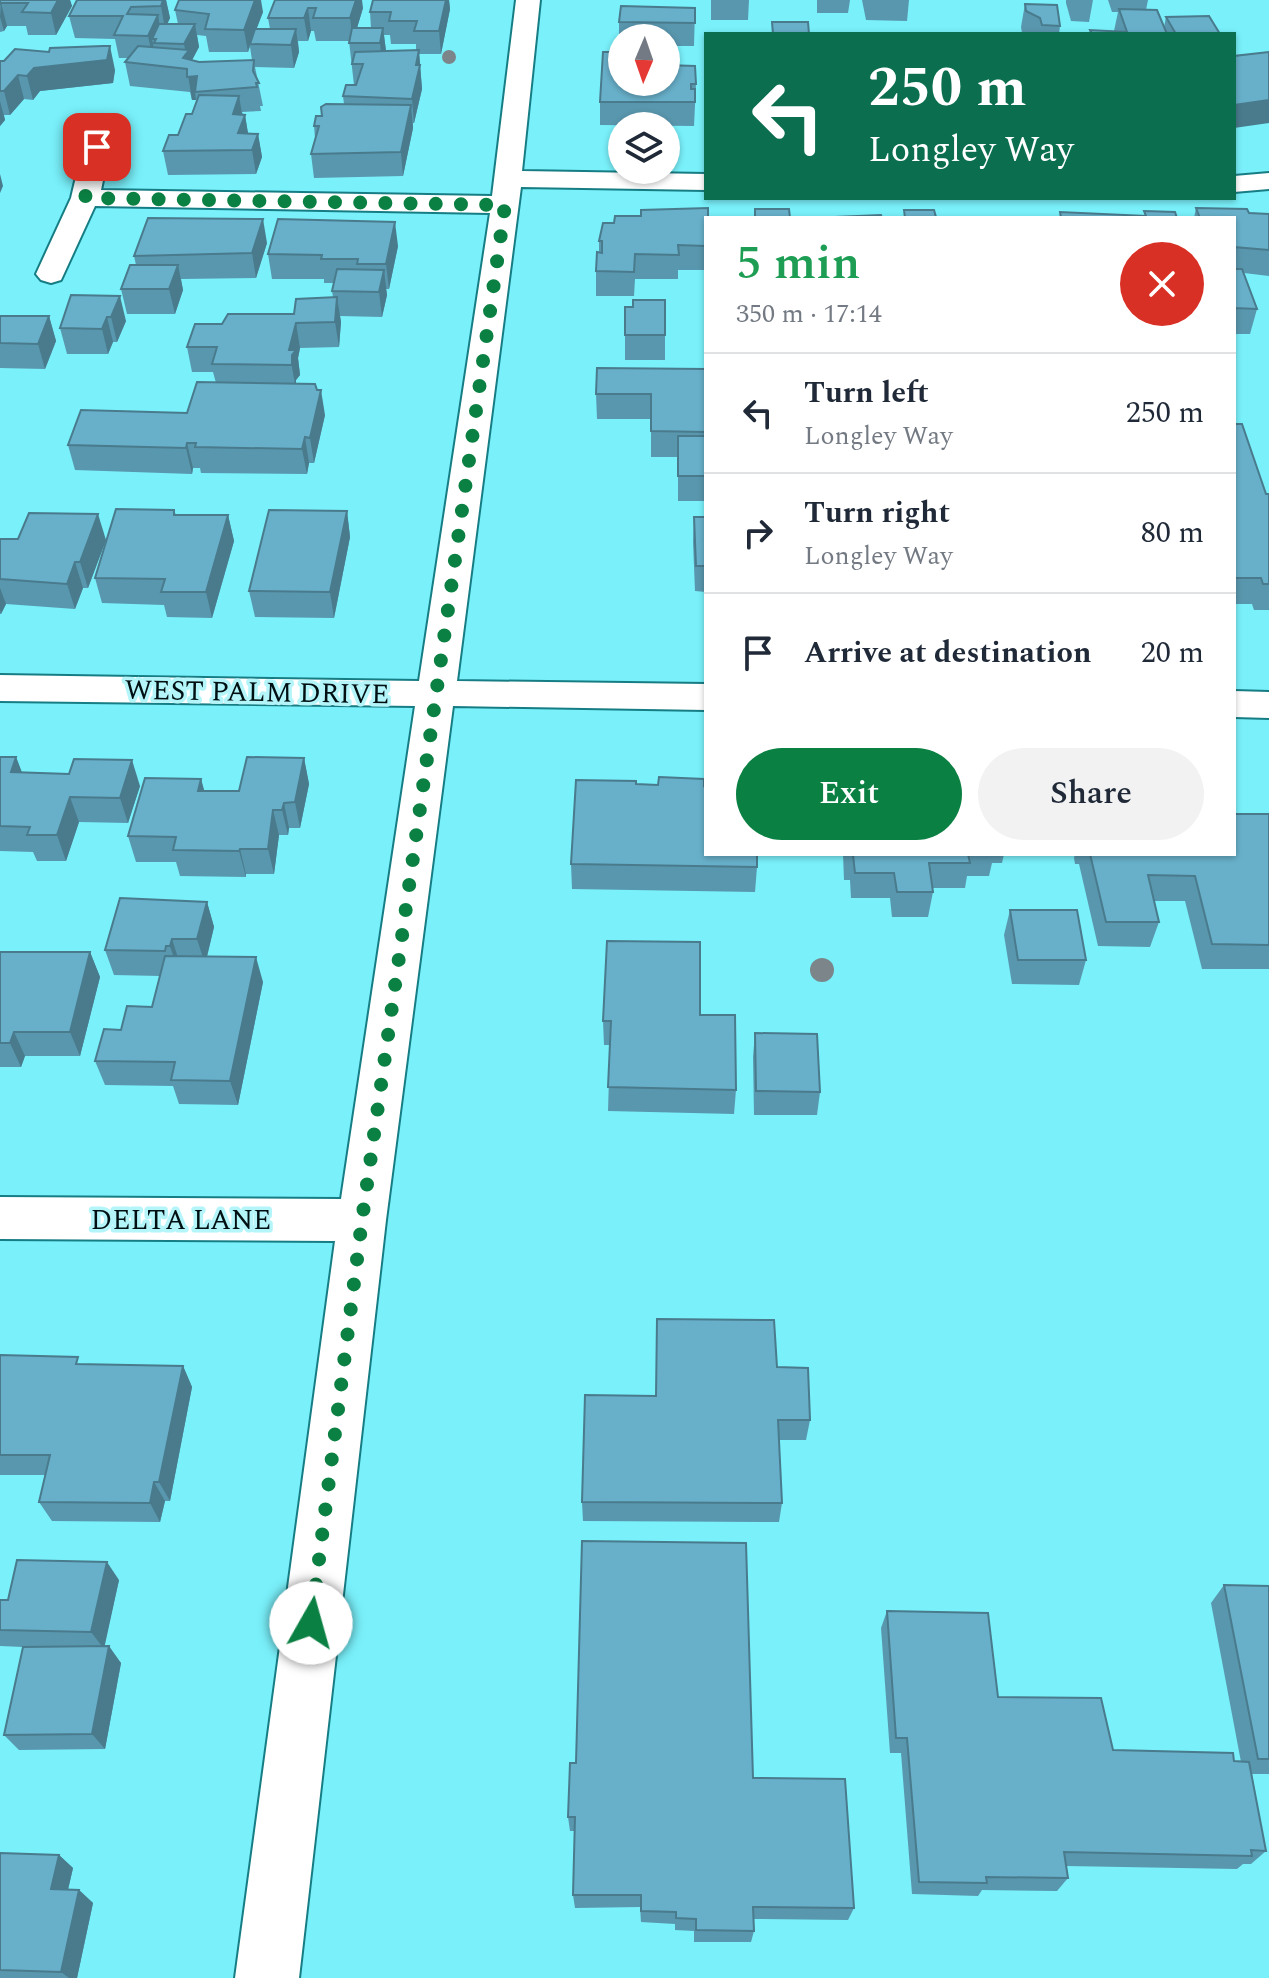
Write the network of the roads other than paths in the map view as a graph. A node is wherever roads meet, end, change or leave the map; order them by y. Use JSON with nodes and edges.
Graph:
{"nodes":[{"id":1,"x":528,"y":0,"type":"edge"},
{"id":2,"x":102,"y":122,"type":"dead end"},
{"id":3,"x":1269,"y":181,"type":"edge"},
{"id":4,"x":704,"y":182,"type":"edge"},
{"id":5,"x":1236,"y":184,"type":"edge"},
{"id":6,"x":507,"y":192,"type":"junction"},
{"id":7,"x":85,"y":198,"type":"junction"},
{"id":8,"x":51,"y":274,"type":"dead end"},
{"id":9,"x":0,"y":688,"type":"edge"},
{"id":10,"x":437,"y":694,"type":"junction"},
{"id":11,"x":704,"y":697,"type":"edge"},
{"id":12,"x":1236,"y":704,"type":"edge"},
{"id":13,"x":1269,"y":705,"type":"edge"},
{"id":14,"x":0,"y":1218,"type":"edge"},
{"id":15,"x":362,"y":1220,"type":"junction"},
{"id":16,"x":267,"y":1978,"type":"edge"}],
"edges":[{"from":1,"to":6,"type":"street"},
{"from":2,"to":7,"type":"street"},
{"from":3,"to":5,"type":"street"},
{"from":4,"to":6,"type":"street"},
{"from":6,"to":7,"type":"street"},
{"from":6,"to":10,"type":"street"},
{"from":7,"to":8,"type":"street"},
{"from":9,"to":10,"type":"street","name":"WEST PALM DRIVE"},
{"from":10,"to":11,"type":"street","name":"WEST PALM DRIVE"},
{"from":10,"to":15,"type":"street"},
{"from":12,"to":13,"type":"street"},
{"from":14,"to":15,"type":"street","name":"DELTA LANE"},
{"from":15,"to":16,"type":"street"}]}
